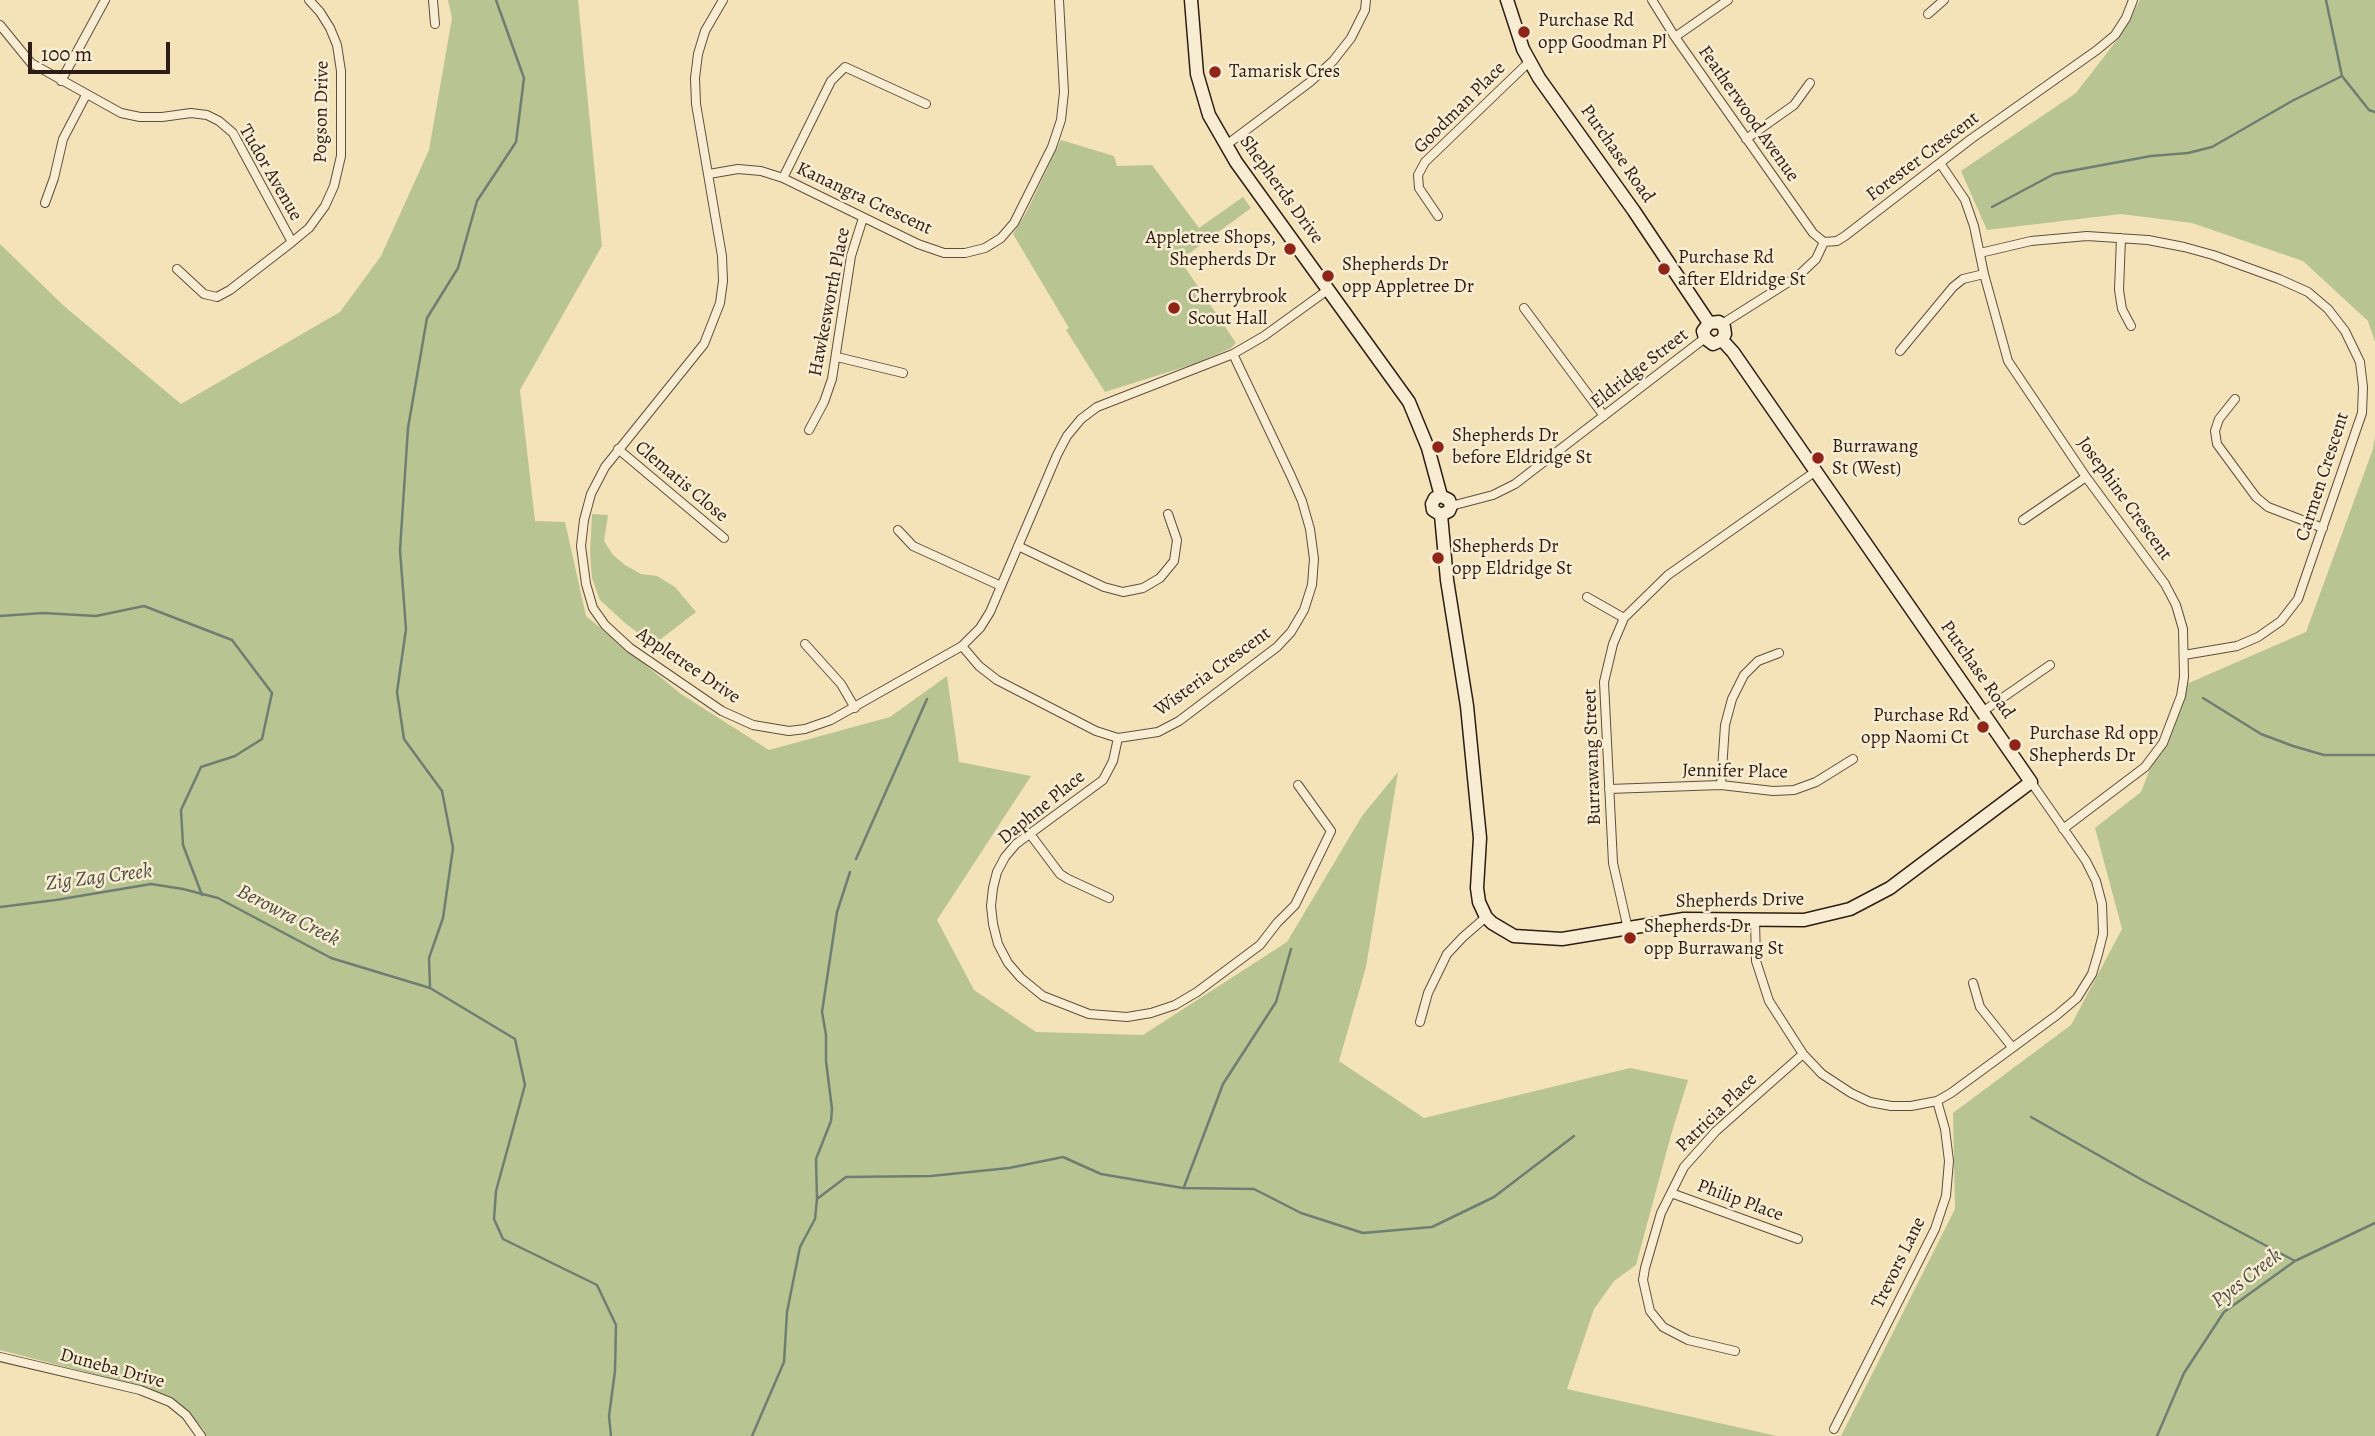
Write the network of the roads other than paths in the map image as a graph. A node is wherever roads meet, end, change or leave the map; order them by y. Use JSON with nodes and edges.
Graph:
{"nodes":[{"id":1,"x":105,"y":0,"type":"edge"},
{"id":2,"x":309,"y":0,"type":"edge"},
{"id":3,"x":433,"y":0,"type":"edge"},
{"id":4,"x":723,"y":0,"type":"edge"},
{"id":5,"x":1059,"y":0,"type":"edge"},
{"id":6,"x":1191,"y":0,"type":"edge"},
{"id":7,"x":1366,"y":0,"type":"edge"},
{"id":8,"x":1507,"y":0,"type":"edge"},
{"id":9,"x":1652,"y":0,"type":"edge"},
{"id":10,"x":1728,"y":0,"type":"edge"},
{"id":11,"x":1944,"y":0,"type":"edge"},
{"id":12,"x":2133,"y":0,"type":"edge"},
{"id":13,"x":1928,"y":14,"type":"dead end"},
{"id":14,"x":435,"y":24,"type":"dead end"},
{"id":15,"x":0,"y":26,"type":"edge"},
{"id":16,"x":1675,"y":37,"type":"junction"},
{"id":17,"x":1529,"y":62,"type":"junction"},
{"id":18,"x":61,"y":81,"type":"junction"},
{"id":19,"x":1810,"y":83,"type":"dead end"},
{"id":20,"x":86,"y":95,"type":"junction"},
{"id":21,"x":926,"y":104,"type":"dead end"},
{"id":22,"x":1746,"y":139,"type":"junction"},
{"id":23,"x":1225,"y":146,"type":"junction"},
{"id":24,"x":1940,"y":163,"type":"junction"},
{"id":25,"x":709,"y":174,"type":"junction"},
{"id":26,"x":783,"y":178,"type":"junction"},
{"id":27,"x":45,"y":203,"type":"dead end"},
{"id":28,"x":1438,"y":216,"type":"dead end"},
{"id":29,"x":863,"y":218,"type":"junction"},
{"id":30,"x":2120,"y":238,"type":"junction"},
{"id":31,"x":292,"y":242,"type":"junction"},
{"id":32,"x":1824,"y":242,"type":"junction"},
{"id":33,"x":1980,"y":253,"type":"junction"},
{"id":34,"x":177,"y":269,"type":"dead end"},
{"id":35,"x":1984,"y":274,"type":"junction"},
{"id":36,"x":1329,"y":289,"type":"junction"},
{"id":37,"x":1524,"y":308,"type":"dead end"},
{"id":38,"x":1715,"y":323,"type":"junction"},
{"id":39,"x":2131,"y":326,"type":"dead end"},
{"id":40,"x":1705,"y":338,"type":"junction"},
{"id":41,"x":1722,"y":340,"type":"junction"},
{"id":42,"x":1900,"y":351,"type":"dead end"},
{"id":43,"x":1233,"y":354,"type":"junction"},
{"id":44,"x":837,"y":357,"type":"junction"},
{"id":45,"x":903,"y":373,"type":"dead end"},
{"id":46,"x":2235,"y":398,"type":"dead end"},
{"id":47,"x":1604,"y":416,"type":"junction"},
{"id":48,"x":809,"y":430,"type":"dead end"},
{"id":49,"x":618,"y":449,"type":"junction"},
{"id":50,"x":1816,"y":471,"type":"junction"},
{"id":51,"x":2086,"y":477,"type":"junction"},
{"id":52,"x":1446,"y":510,"type":"junction"},
{"id":53,"x":1168,"y":514,"type":"dead end"},
{"id":54,"x":2022,"y":520,"type":"dead end"},
{"id":55,"x":2323,"y":528,"type":"junction"},
{"id":56,"x":898,"y":530,"type":"dead end"},
{"id":57,"x":724,"y":538,"type":"dead end"},
{"id":58,"x":1018,"y":546,"type":"junction"},
{"id":59,"x":1001,"y":586,"type":"junction"},
{"id":60,"x":1587,"y":597,"type":"dead end"},
{"id":61,"x":1624,"y":618,"type":"junction"},
{"id":62,"x":804,"y":644,"type":"dead end"},
{"id":63,"x":962,"y":646,"type":"junction"},
{"id":64,"x":1779,"y":653,"type":"dead end"},
{"id":65,"x":2185,"y":655,"type":"junction"},
{"id":66,"x":2050,"y":665,"type":"dead end"},
{"id":67,"x":855,"y":708,"type":"junction"},
{"id":68,"x":1982,"y":712,"type":"junction"},
{"id":69,"x":1118,"y":738,"type":"junction"},
{"id":70,"x":1853,"y":759,"type":"dead end"},
{"id":71,"x":2031,"y":782,"type":"junction"},
{"id":72,"x":1298,"y":785,"type":"dead end"},
{"id":73,"x":1721,"y":785,"type":"junction"},
{"id":74,"x":1609,"y":789,"type":"junction"},
{"id":75,"x":2063,"y":829,"type":"junction"},
{"id":76,"x":1030,"y":834,"type":"junction"},
{"id":77,"x":1109,"y":898,"type":"dead end"},
{"id":78,"x":1486,"y":917,"type":"junction"},
{"id":79,"x":1755,"y":920,"type":"junction"},
{"id":80,"x":1628,"y":929,"type":"junction"},
{"id":81,"x":1973,"y":983,"type":"dead end"},
{"id":82,"x":1420,"y":1022,"type":"dead end"},
{"id":83,"x":2012,"y":1047,"type":"junction"},
{"id":84,"x":1803,"y":1054,"type":"junction"},
{"id":85,"x":1937,"y":1101,"type":"junction"},
{"id":86,"x":1671,"y":1193,"type":"junction"},
{"id":87,"x":1798,"y":1239,"type":"dead end"},
{"id":88,"x":1735,"y":1351,"type":"dead end"},
{"id":89,"x":0,"y":1357,"type":"edge"},
{"id":90,"x":1834,"y":1429,"type":"dead end"},
{"id":91,"x":201,"y":1436,"type":"edge"}],
"edges":[{"from":1,"to":18,"type":"street"},
{"from":2,"to":31,"type":"street","name":"Pogson Drive"},
{"from":3,"to":14,"type":"street"},
{"from":4,"to":25,"type":"street","name":"Appletree Drive"},
{"from":5,"to":29,"type":"street","name":"Kanangra Crescent"},
{"from":6,"to":23,"type":"main road","name":"Shepherds Drive"},
{"from":7,"to":23,"type":"street"},
{"from":8,"to":17,"type":"main road","name":"Purchase Road"},
{"from":9,"to":16,"type":"street","name":"Featherwood Avenue"},
{"from":10,"to":16,"type":"street"},
{"from":11,"to":13,"type":"street"},
{"from":12,"to":24,"type":"street","name":"Forester Crescent"},
{"from":15,"to":18,"type":"street","name":"Tudor Avenue"},
{"from":16,"to":22,"type":"street","name":"Featherwood Avenue"},
{"from":17,"to":28,"type":"street","name":"Goodman Place"},
{"from":17,"to":38,"type":"main road","name":"Purchase Road"},
{"from":18,"to":20,"type":"street","name":"Tudor Avenue"},
{"from":19,"to":22,"type":"street"},
{"from":20,"to":27,"type":"street"},
{"from":20,"to":31,"type":"street","name":"Tudor Avenue"},
{"from":21,"to":26,"type":"street"},
{"from":22,"to":32,"type":"street","name":"Featherwood Avenue"},
{"from":23,"to":36,"type":"main road","name":"Shepherds Drive"},
{"from":24,"to":32,"type":"street","name":"Forester Crescent"},
{"from":24,"to":33,"type":"street","name":"Josephine Crescent"},
{"from":25,"to":26,"type":"street","name":"Kanangra Crescent"},
{"from":25,"to":49,"type":"street","name":"Appletree Drive"},
{"from":26,"to":29,"type":"street","name":"Kanangra Crescent"},
{"from":29,"to":44,"type":"street","name":"Hawkesworth Place"},
{"from":30,"to":33,"type":"street","name":"Carmen Crescent"},
{"from":30,"to":39,"type":"street"},
{"from":30,"to":55,"type":"street","name":"Carmen Crescent"},
{"from":31,"to":34,"type":"street","name":"Pogson Drive"},
{"from":32,"to":38,"type":"street"},
{"from":33,"to":35,"type":"street","name":"Josephine Crescent"},
{"from":35,"to":42,"type":"street"},
{"from":35,"to":51,"type":"street","name":"Josephine Crescent"},
{"from":36,"to":43,"type":"street","name":"Appletree Drive"},
{"from":36,"to":52,"type":"main road","name":"Shepherds Drive"},
{"from":37,"to":47,"type":"street"},
{"from":38,"to":40,"type":"main road"},
{"from":38,"to":41,"type":"main road"},
{"from":40,"to":41,"type":"main road"},
{"from":40,"to":47,"type":"street","name":"Eldridge Street"},
{"from":41,"to":50,"type":"main road","name":"Purchase Road"},
{"from":43,"to":58,"type":"street","name":"Appletree Drive"},
{"from":43,"to":69,"type":"street","name":"Wisteria Crescent"},
{"from":44,"to":45,"type":"street"},
{"from":44,"to":48,"type":"street","name":"Hawkesworth Place"},
{"from":46,"to":55,"type":"street"},
{"from":47,"to":52,"type":"street","name":"Eldridge Street"},
{"from":49,"to":57,"type":"street","name":"Clematis Close"},
{"from":49,"to":67,"type":"street","name":"Appletree Drive"},
{"from":50,"to":61,"type":"street","name":"Burrawang Street"},
{"from":50,"to":68,"type":"main road","name":"Purchase Road"},
{"from":51,"to":54,"type":"street"},
{"from":51,"to":65,"type":"street","name":"Josephine Crescent"},
{"from":52,"to":78,"type":"main road"},
{"from":53,"to":58,"type":"street"},
{"from":55,"to":65,"type":"street","name":"Carmen Crescent"},
{"from":56,"to":59,"type":"street"},
{"from":58,"to":59,"type":"street","name":"Appletree Drive"},
{"from":59,"to":63,"type":"street","name":"Appletree Drive"},
{"from":60,"to":61,"type":"street"},
{"from":61,"to":74,"type":"street","name":"Burrawang Street"},
{"from":62,"to":67,"type":"street"},
{"from":63,"to":67,"type":"street","name":"Appletree Drive"},
{"from":63,"to":69,"type":"street","name":"Wisteria Crescent"},
{"from":64,"to":73,"type":"street"},
{"from":65,"to":75,"type":"street","name":"Josephine Crescent"},
{"from":66,"to":68,"type":"street"},
{"from":68,"to":71,"type":"main road","name":"Purchase Road"},
{"from":69,"to":76,"type":"street","name":"Daphne Place"},
{"from":70,"to":73,"type":"street","name":"Jennifer Place"},
{"from":71,"to":75,"type":"street","name":"Purchase Road"},
{"from":71,"to":79,"type":"main road","name":"Shepherds Drive"},
{"from":72,"to":76,"type":"street","name":"Daphne Place"},
{"from":73,"to":74,"type":"street","name":"Jennifer Place"},
{"from":74,"to":80,"type":"street","name":"Burrawang Street"},
{"from":75,"to":83,"type":"street","name":"Purchase Road"},
{"from":76,"to":77,"type":"street"},
{"from":78,"to":80,"type":"main road","name":"Shepherds Drive"},
{"from":78,"to":82,"type":"street"},
{"from":79,"to":80,"type":"main road","name":"Shepherds Drive"},
{"from":79,"to":84,"type":"street","name":"Purchase Road"},
{"from":81,"to":83,"type":"street"},
{"from":83,"to":85,"type":"street","name":"Purchase Road"},
{"from":84,"to":85,"type":"street","name":"Purchase Road"},
{"from":84,"to":86,"type":"street","name":"Patricia Place"},
{"from":85,"to":90,"type":"street","name":"Trevors Lane"},
{"from":86,"to":87,"type":"street","name":"Philip Place"},
{"from":86,"to":88,"type":"street","name":"Patricia Place"},
{"from":89,"to":91,"type":"street","name":"Duneba Drive"}]}
